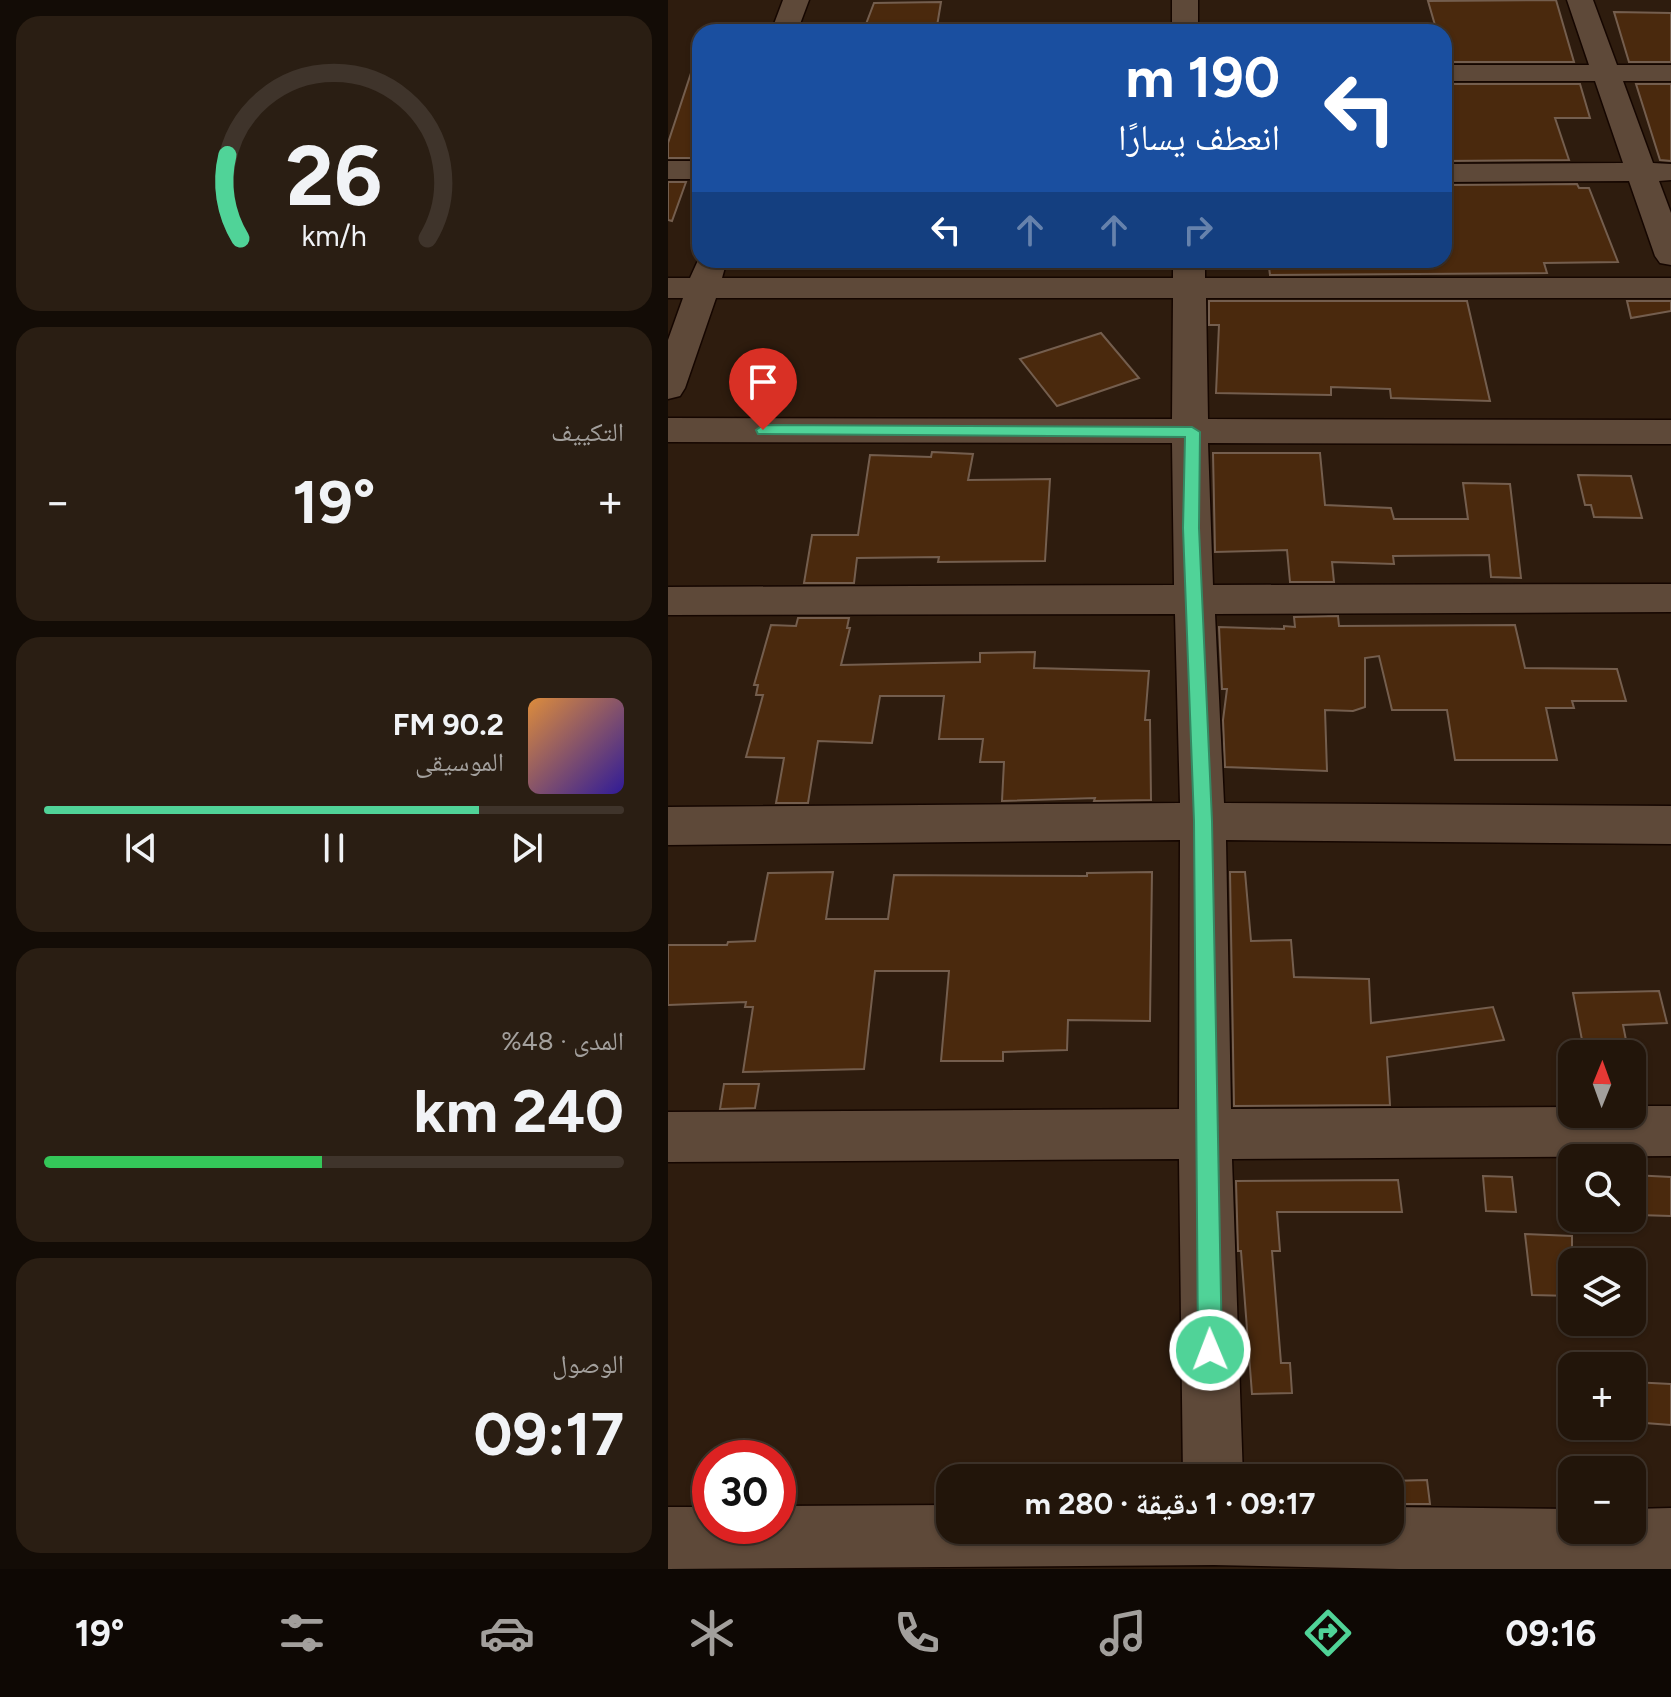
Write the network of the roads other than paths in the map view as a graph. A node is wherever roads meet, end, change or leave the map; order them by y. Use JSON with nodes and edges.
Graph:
{"nodes":[{"id":1,"x":796,"y":0,"type":"edge"},
{"id":2,"x":1185,"y":0,"type":"edge"},
{"id":3,"x":1580,"y":0,"type":"edge"},
{"id":4,"x":787,"y":24,"type":"edge"},
{"id":5,"x":1185,"y":24,"type":"edge"},
{"id":6,"x":1606,"y":72,"type":"junction"},
{"id":7,"x":1452,"y":73,"type":"edge"},
{"id":8,"x":1671,"y":73,"type":"edge"},
{"id":9,"x":668,"y":170,"type":"edge"},
{"id":10,"x":692,"y":170,"type":"edge"},
{"id":11,"x":1640,"y":172,"type":"junction"},
{"id":12,"x":1671,"y":172,"type":"edge"},
{"id":13,"x":1452,"y":173,"type":"edge"},
{"id":14,"x":1671,"y":256,"type":"edge"},
{"id":15,"x":708,"y":274,"type":"edge"},
{"id":16,"x":1190,"y":275,"type":"edge"},
{"id":17,"x":668,"y":288,"type":"edge"},
{"id":18,"x":1671,"y":288,"type":"edge"},
{"id":19,"x":668,"y":388,"type":"edge"},
{"id":20,"x":668,"y":430,"type":"edge"},
{"id":21,"x":1192,"y":432,"type":"junction"},
{"id":22,"x":1671,"y":432,"type":"edge"},
{"id":23,"x":1193,"y":598,"type":"junction"},
{"id":24,"x":1671,"y":598,"type":"edge"},
{"id":25,"x":668,"y":601,"type":"edge"},
{"id":26,"x":1203,"y":821,"type":"junction"},
{"id":27,"x":1671,"y":825,"type":"edge"},
{"id":28,"x":668,"y":826,"type":"edge"},
{"id":29,"x":1205,"y":1131,"type":"junction"},
{"id":30,"x":1671,"y":1131,"type":"edge"},
{"id":31,"x":668,"y":1137,"type":"edge"},
{"id":32,"x":1213,"y":1464,"type":"edge"},
{"id":33,"x":936,"y":1533,"type":"edge"},
{"id":34,"x":1404,"y":1536,"type":"edge"},
{"id":35,"x":668,"y":1538,"type":"edge"},
{"id":36,"x":1671,"y":1539,"type":"edge"}],
"edges":[{"from":1,"to":4,"type":"street"},
{"from":2,"to":5,"type":"street"},
{"from":3,"to":6,"type":"street"},
{"from":6,"to":7,"type":"street"},
{"from":6,"to":8,"type":"street"},
{"from":6,"to":11,"type":"street"},
{"from":9,"to":10,"type":"street"},
{"from":11,"to":12,"type":"street"},
{"from":11,"to":13,"type":"street"},
{"from":11,"to":14,"type":"street"},
{"from":15,"to":16,"type":"street"},
{"from":15,"to":17,"type":"street"},
{"from":15,"to":19,"type":"street"},
{"from":16,"to":18,"type":"street"},
{"from":16,"to":21,"type":"street"},
{"from":20,"to":21,"type":"street"},
{"from":21,"to":22,"type":"street"},
{"from":21,"to":23,"type":"street"},
{"from":23,"to":24,"type":"street"},
{"from":23,"to":25,"type":"street"},
{"from":23,"to":26,"type":"street"},
{"from":26,"to":27,"type":"street"},
{"from":26,"to":28,"type":"street"},
{"from":26,"to":29,"type":"street"},
{"from":29,"to":30,"type":"street"},
{"from":29,"to":31,"type":"street"},
{"from":29,"to":32,"type":"street"},
{"from":33,"to":35,"type":"street"},
{"from":34,"to":36,"type":"street"}]}
